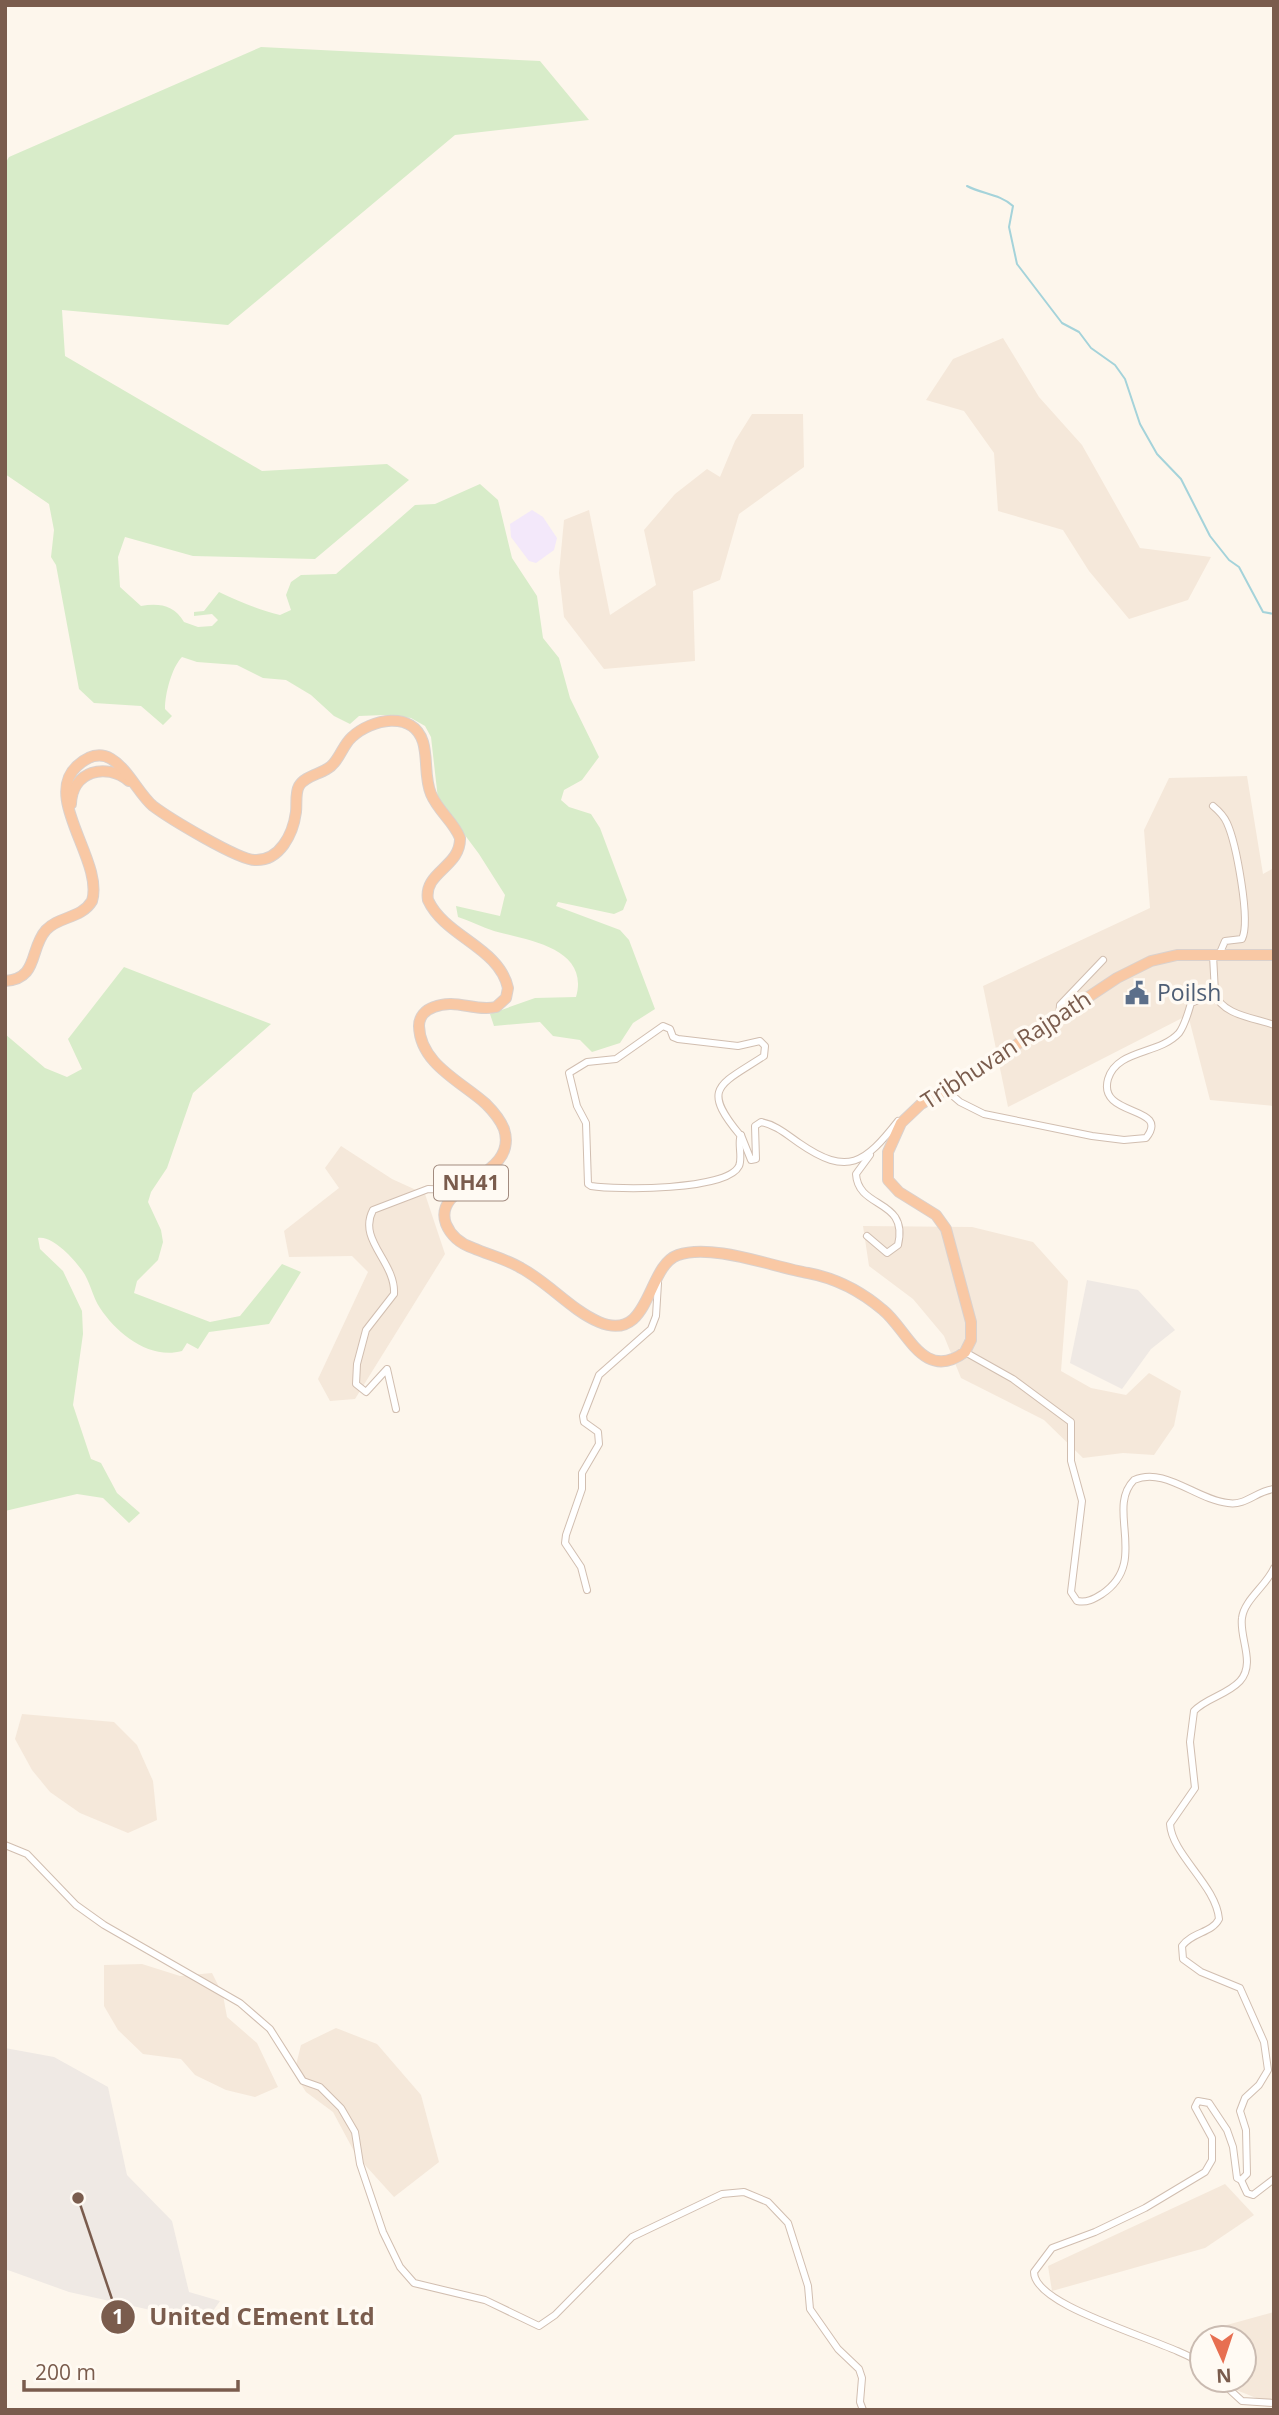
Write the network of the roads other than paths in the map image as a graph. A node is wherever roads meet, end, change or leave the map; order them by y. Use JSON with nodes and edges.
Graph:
{"nodes":[{"id":1,"x":1213,"y":806,"type":"dead end"},
{"id":2,"x":1216,"y":955,"type":"junction"},
{"id":3,"x":1274,"y":955,"type":"edge"},
{"id":4,"x":1103,"y":960,"type":"dead end"},
{"id":5,"x":5,"y":981,"type":"edge"},
{"id":6,"x":1215,"y":993,"type":"junction"},
{"id":7,"x":1059,"y":1017,"type":"junction"},
{"id":8,"x":1274,"y":1025,"type":"edge"},
{"id":9,"x":946,"y":1090,"type":"junction"},
{"id":10,"x":921,"y":1104,"type":"junction"},
{"id":11,"x":740,"y":1135,"type":"junction"},
{"id":12,"x":870,"y":1155,"type":"junction"},
{"id":13,"x":461,"y":1190,"type":"junction"},
{"id":14,"x":867,"y":1236,"type":"dead end"},
{"id":15,"x":658,"y":1274,"type":"junction"},
{"id":16,"x":965,"y":1352,"type":"junction"},
{"id":17,"x":396,"y":1409,"type":"dead end"},
{"id":18,"x":1274,"y":1489,"type":"edge"},
{"id":19,"x":1274,"y":1568,"type":"edge"},
{"id":20,"x":587,"y":1590,"type":"dead end"},
{"id":21,"x":5,"y":1845,"type":"edge"},
{"id":22,"x":1274,"y":2179,"type":"edge"},
{"id":23,"x":1241,"y":2180,"type":"junction"},
{"id":24,"x":1188,"y":2354,"type":"edge"},
{"id":25,"x":1234,"y":2394,"type":"edge"},
{"id":26,"x":1274,"y":2403,"type":"edge"},
{"id":27,"x":863,"y":2410,"type":"edge"}],
"edges":[{"from":1,"to":2,"type":"street"},
{"from":2,"to":3,"type":"highway","name":"Tribhuvan Rajpath"},
{"from":2,"to":6,"type":"street"},
{"from":2,"to":7,"type":"highway","name":"Tribhuvan Rajpath"},
{"from":4,"to":7,"type":"street"},
{"from":5,"to":13,"type":"highway","number":"NH41"},
{"from":6,"to":8,"type":"street"},
{"from":6,"to":9,"type":"street"},
{"from":7,"to":9,"type":"highway","name":"Tribhuvan Rajpath"},
{"from":9,"to":10,"type":"highway","name":"Tribhuvan Rajpath"},
{"from":10,"to":12,"type":"street"},
{"from":10,"to":16,"type":"highway","name":"Tribhuvan Rajpath"},
{"from":11,"to":11,"type":"street"},
{"from":11,"to":12,"type":"street"},
{"from":12,"to":14,"type":"street"},
{"from":13,"to":15,"type":"highway","number":"NH41"},
{"from":13,"to":17,"type":"street"},
{"from":15,"to":16,"type":"highway"},
{"from":15,"to":20,"type":"street"},
{"from":16,"to":18,"type":"street"},
{"from":19,"to":23,"type":"street"},
{"from":21,"to":27,"type":"street"},
{"from":22,"to":23,"type":"street"},
{"from":23,"to":24,"type":"street"},
{"from":25,"to":26,"type":"street"}]}
